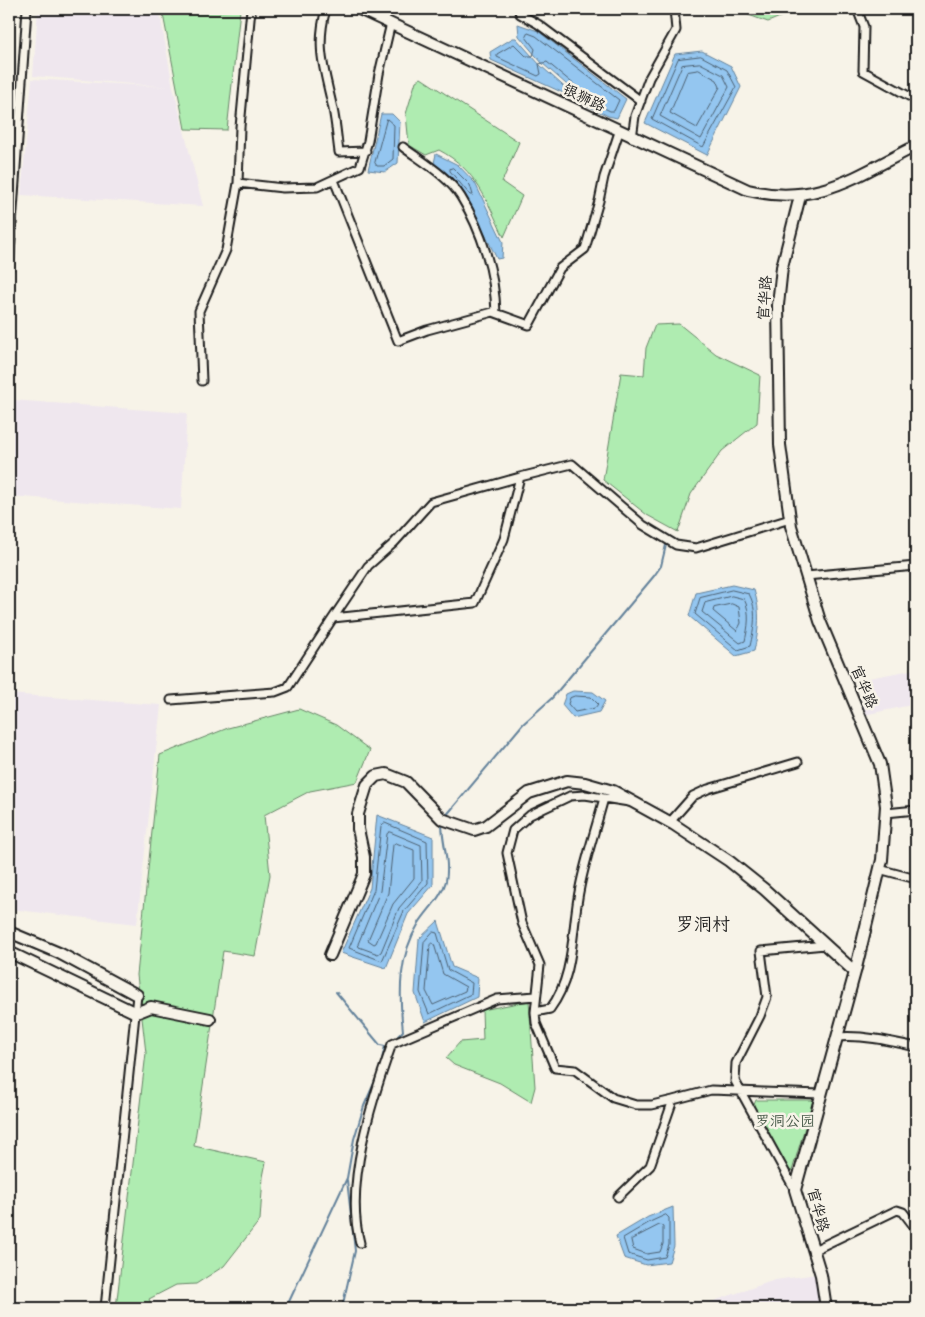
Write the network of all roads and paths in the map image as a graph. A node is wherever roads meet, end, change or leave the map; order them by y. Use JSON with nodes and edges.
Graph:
{"nodes":[{"id":1,"x":27,"y":9,"type":"edge"},
{"id":2,"x":250,"y":9,"type":"edge"},
{"id":3,"x":326,"y":9,"type":"edge"},
{"id":4,"x":359,"y":9,"type":"edge"},
{"id":5,"x":518,"y":9,"type":"edge"},
{"id":6,"x":674,"y":9,"type":"edge"},
{"id":7,"x":857,"y":9,"type":"edge"},
{"id":8,"x":391,"y":23,"type":"junction"},
{"id":9,"x":916,"y":100,"type":"edge"},
{"id":10,"x":641,"y":101,"type":"junction"},
{"id":11,"x":619,"y":132,"type":"junction"},
{"id":12,"x":632,"y":138,"type":"junction"},
{"id":13,"x":916,"y":146,"type":"edge"},
{"id":14,"x":403,"y":148,"type":"dead end"},
{"id":15,"x":366,"y":151,"type":"junction"},
{"id":16,"x":334,"y":180,"type":"junction"},
{"id":17,"x":238,"y":183,"type":"junction"},
{"id":18,"x":800,"y":196,"type":"junction"},
{"id":19,"x":9,"y":268,"type":"edge"},
{"id":20,"x":496,"y":313,"type":"junction"},
{"id":21,"x":202,"y":381,"type":"dead end"},
{"id":22,"x":520,"y":477,"type":"junction"},
{"id":23,"x":790,"y":519,"type":"junction"},
{"id":24,"x":916,"y":566,"type":"edge"},
{"id":25,"x":806,"y":576,"type":"junction"},
{"id":26,"x":333,"y":618,"type":"junction"},
{"id":27,"x":171,"y":700,"type":"dead end"},
{"id":28,"x":798,"y":762,"type":"dead end"},
{"id":29,"x":604,"y":798,"type":"junction"},
{"id":30,"x":634,"y":802,"type":"junction"},
{"id":31,"x":916,"y":810,"type":"edge"},
{"id":32,"x":886,"y":813,"type":"junction"},
{"id":33,"x":670,"y":822,"type":"junction"},
{"id":34,"x":880,"y":869,"type":"junction"},
{"id":35,"x":916,"y":879,"type":"edge"},
{"id":36,"x":9,"y":932,"type":"edge"},
{"id":37,"x":825,"y":944,"type":"junction"},
{"id":38,"x":9,"y":952,"type":"edge"},
{"id":39,"x":330,"y":955,"type":"dead end"},
{"id":40,"x":855,"y":972,"type":"junction"},
{"id":41,"x":138,"y":995,"type":"joint"},
{"id":42,"x":536,"y":996,"type":"junction"},
{"id":43,"x":535,"y":1012,"type":"junction"},
{"id":44,"x":136,"y":1013,"type":"junction"},
{"id":45,"x":210,"y":1019,"type":"dead end"},
{"id":46,"x":837,"y":1037,"type":"junction"},
{"id":47,"x":916,"y":1047,"type":"edge"},
{"id":48,"x":741,"y":1091,"type":"junction"},
{"id":49,"x":821,"y":1094,"type":"junction"},
{"id":50,"x":673,"y":1100,"type":"junction"},
{"id":51,"x":795,"y":1190,"type":"junction"},
{"id":52,"x":618,"y":1197,"type":"dead end"},
{"id":53,"x":916,"y":1229,"type":"edge"},
{"id":54,"x":360,"y":1243,"type":"dead end"},
{"id":55,"x":814,"y":1250,"type":"junction"},
{"id":56,"x":105,"y":1308,"type":"edge"},
{"id":57,"x":826,"y":1308,"type":"edge"}],
"edges":[{"from":1,"to":19,"type":"street"},
{"from":2,"to":17,"type":"street"},
{"from":3,"to":15,"type":"street"},
{"from":4,"to":8,"type":"main road","name":"银狮路"},
{"from":5,"to":10,"type":"street"},
{"from":6,"to":10,"type":"street"},
{"from":7,"to":9,"type":"street"},
{"from":8,"to":11,"type":"main road","name":"银狮路"},
{"from":8,"to":15,"type":"street"},
{"from":10,"to":12,"type":"street"},
{"from":11,"to":12,"type":"main road","name":"银狮路"},
{"from":11,"to":20,"type":"street"},
{"from":12,"to":18,"type":"main road","name":"银狮路"},
{"from":13,"to":18,"type":"main road"},
{"from":14,"to":20,"type":"street"},
{"from":15,"to":16,"type":"street"},
{"from":16,"to":17,"type":"street"},
{"from":16,"to":20,"type":"street"},
{"from":17,"to":21,"type":"street"},
{"from":18,"to":23,"type":"main road","name":"官华路"},
{"from":22,"to":23,"type":"street"},
{"from":22,"to":26,"type":"street"},
{"from":22,"to":26,"type":"street"},
{"from":23,"to":25,"type":"main road","name":"官华路"},
{"from":24,"to":25,"type":"street"},
{"from":25,"to":32,"type":"main road","name":"官华路"},
{"from":26,"to":27,"type":"street"},
{"from":28,"to":33,"type":"street"},
{"from":29,"to":30,"type":"street"},
{"from":29,"to":42,"type":"street"},
{"from":29,"to":43,"type":"street"},
{"from":30,"to":33,"type":"main road"},
{"from":30,"to":39,"type":"main road"},
{"from":31,"to":32,"type":"street"},
{"from":32,"to":34,"type":"main road","name":"官华路"},
{"from":33,"to":37,"type":"main road"},
{"from":34,"to":35,"type":"street"},
{"from":34,"to":40,"type":"main road","name":"官华路"},
{"from":36,"to":41,"type":"main road"},
{"from":37,"to":40,"type":"main road"},
{"from":37,"to":48,"type":"street"},
{"from":38,"to":44,"type":"main road"},
{"from":40,"to":46,"type":"main road","name":"官华路"},
{"from":41,"to":44,"type":"street"},
{"from":42,"to":43,"type":"street"},
{"from":42,"to":54,"type":"street"},
{"from":43,"to":50,"type":"street"},
{"from":44,"to":45,"type":"main road"},
{"from":44,"to":56,"type":"street"},
{"from":46,"to":47,"type":"street"},
{"from":46,"to":49,"type":"main road","name":"官华路"},
{"from":48,"to":49,"type":"street"},
{"from":48,"to":50,"type":"street"},
{"from":48,"to":51,"type":"street"},
{"from":49,"to":51,"type":"main road","name":"官华路"},
{"from":50,"to":52,"type":"street"},
{"from":51,"to":55,"type":"main road","name":"官华路"},
{"from":53,"to":55,"type":"street"},
{"from":55,"to":57,"type":"main road","name":"官华路"}]}
